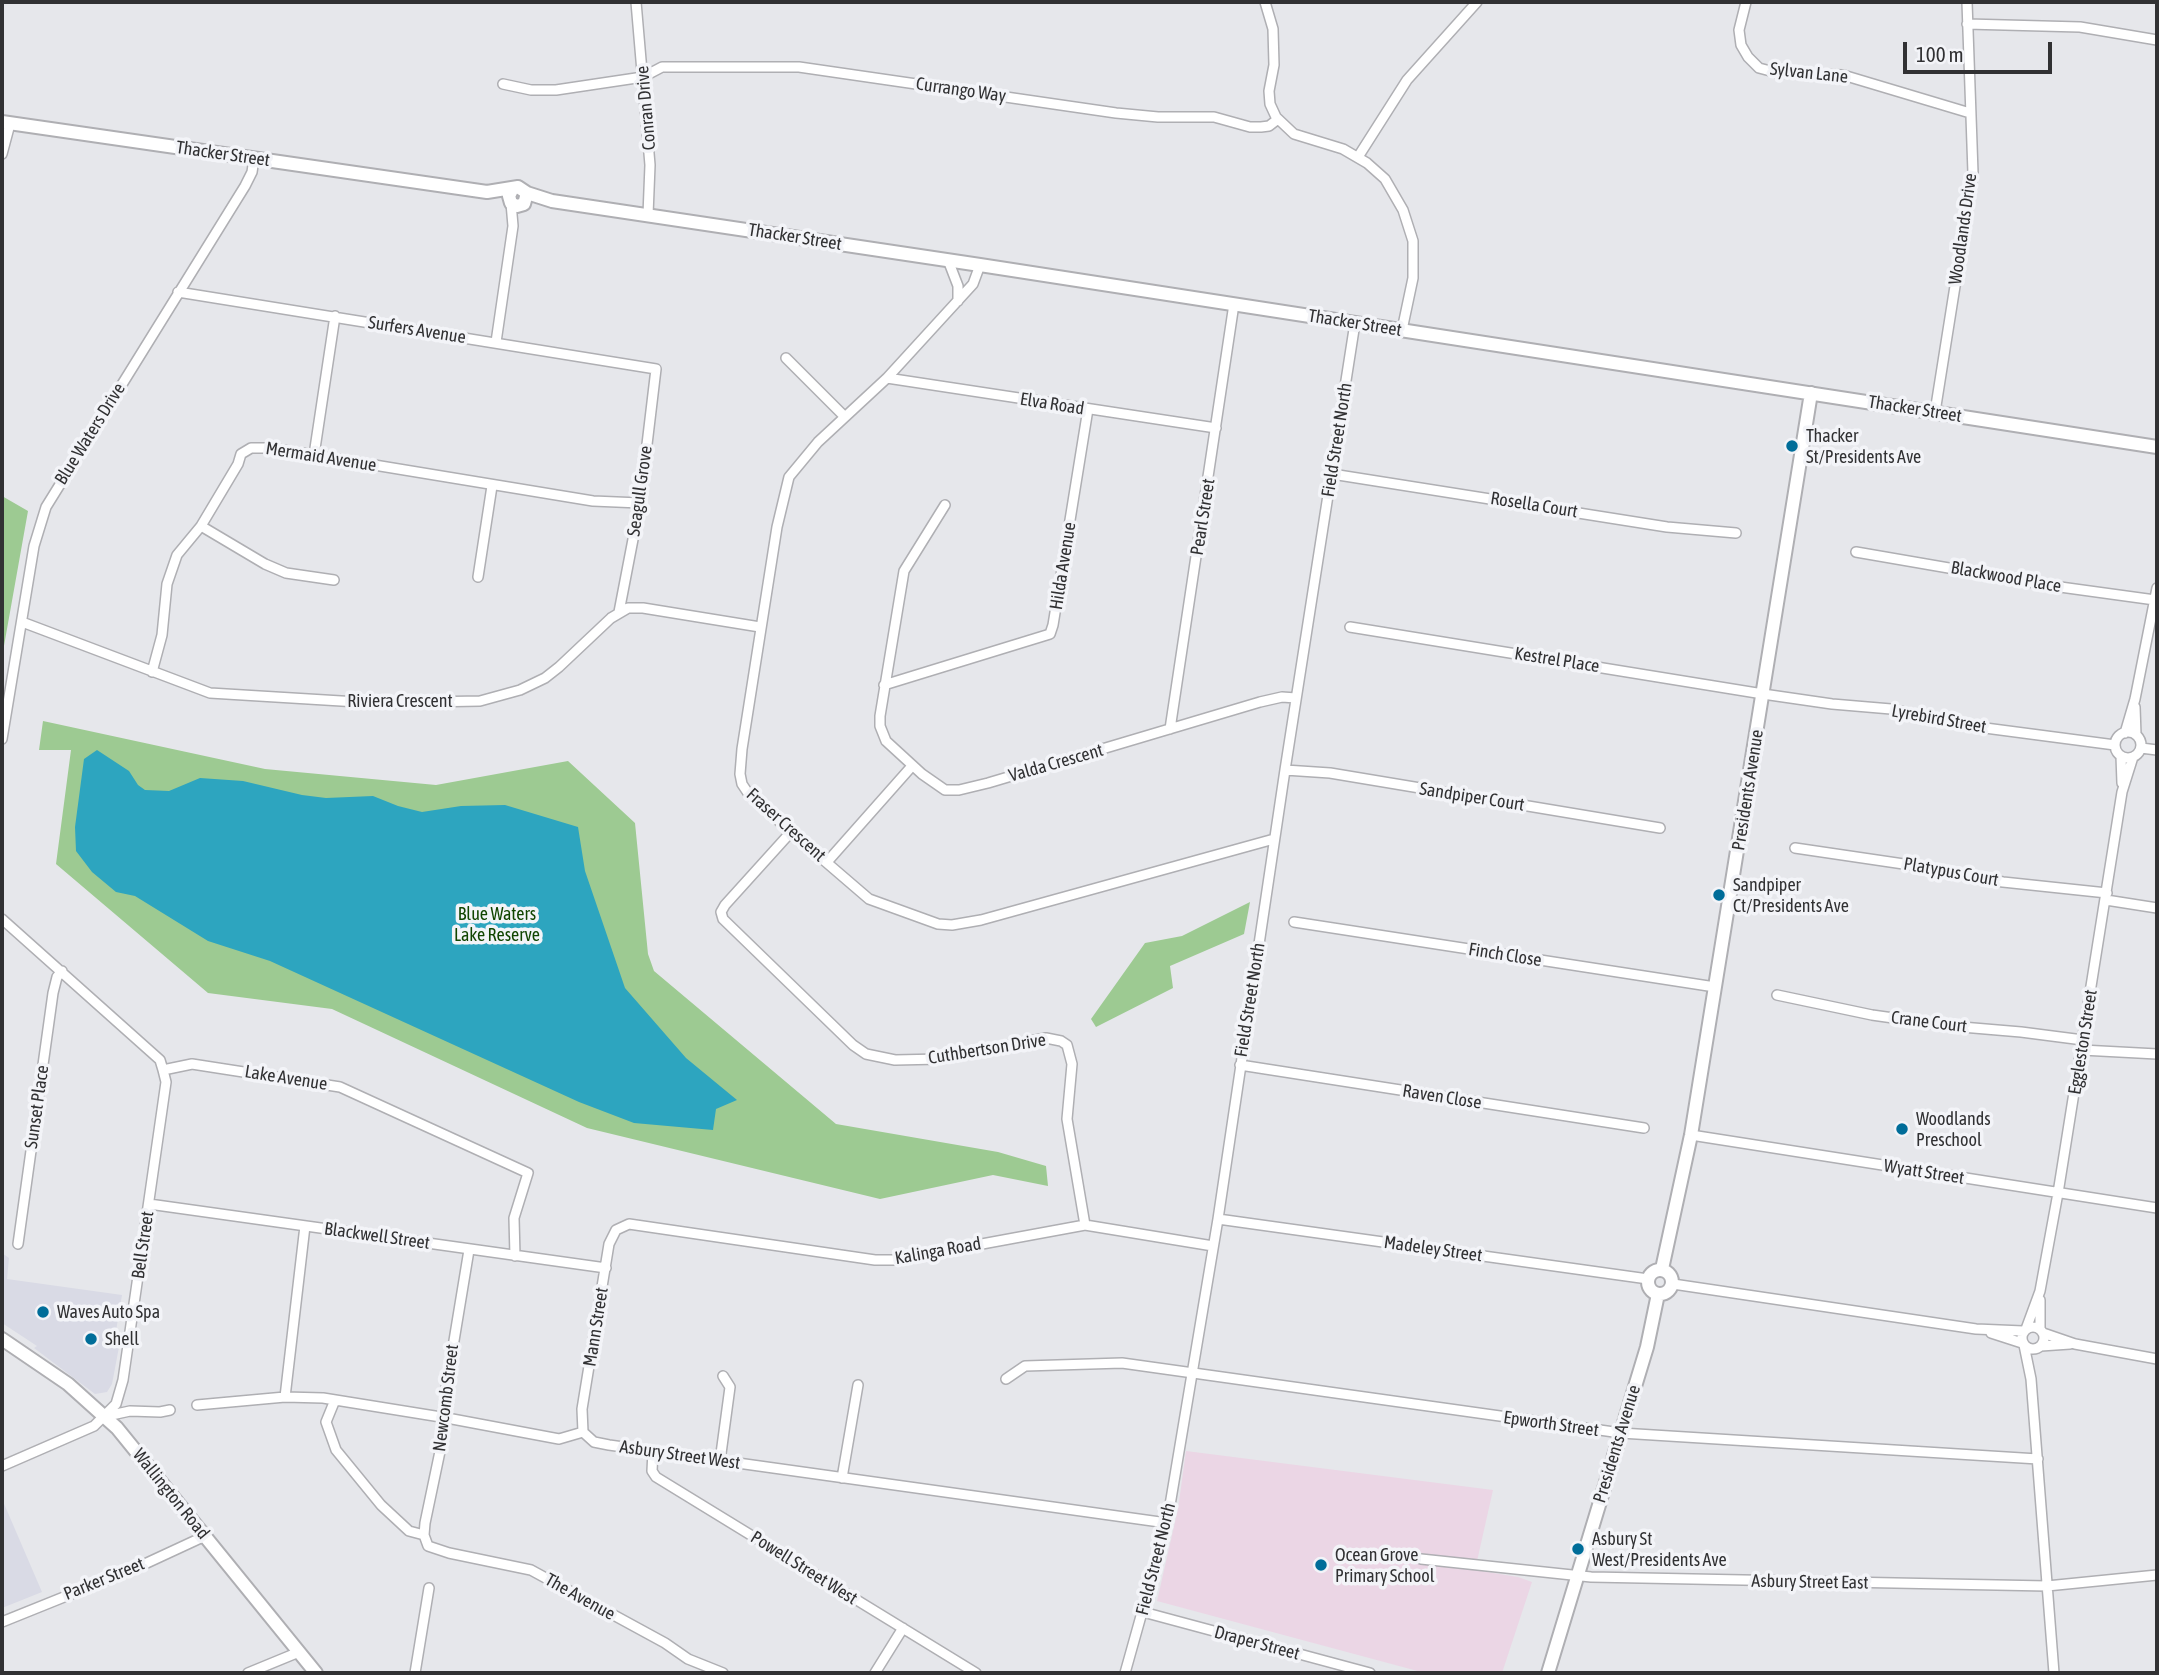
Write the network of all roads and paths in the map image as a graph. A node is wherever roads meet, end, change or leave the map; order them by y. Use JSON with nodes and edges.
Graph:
{"nodes":[{"id":1,"x":636,"y":2,"type":"edge"},
{"id":2,"x":1265,"y":2,"type":"edge"},
{"id":3,"x":1477,"y":2,"type":"edge"},
{"id":4,"x":1746,"y":2,"type":"edge"},
{"id":5,"x":1967,"y":2,"type":"edge"},
{"id":6,"x":1968,"y":24,"type":"junction"},
{"id":7,"x":2157,"y":40,"type":"edge"},
{"id":8,"x":643,"y":76,"type":"junction"},
{"id":9,"x":503,"y":84,"type":"dead end"},
{"id":10,"x":1970,"y":113,"type":"junction"},
{"id":11,"x":1278,"y":119,"type":"junction"},
{"id":12,"x":6,"y":123,"type":"edge"},
{"id":13,"x":2,"y":154,"type":"edge"},
{"id":14,"x":1358,"y":156,"type":"junction"},
{"id":15,"x":254,"y":159,"type":"junction"},
{"id":16,"x":518,"y":199,"type":"junction"},
{"id":17,"x":648,"y":215,"type":"junction"},
{"id":18,"x":948,"y":260,"type":"junction"},
{"id":19,"x":980,"y":265,"type":"junction"},
{"id":20,"x":178,"y":292,"type":"junction"},
{"id":21,"x":958,"y":301,"type":"junction"},
{"id":22,"x":1234,"y":304,"type":"junction"},
{"id":23,"x":335,"y":316,"type":"junction"},
{"id":24,"x":1355,"y":323,"type":"junction"},
{"id":25,"x":1402,"y":330,"type":"junction"},
{"id":26,"x":496,"y":342,"type":"junction"},
{"id":27,"x":786,"y":358,"type":"dead end"},
{"id":28,"x":656,"y":369,"type":"joint"},
{"id":29,"x":887,"y":378,"type":"junction"},
{"id":30,"x":1811,"y":393,"type":"junction"},
{"id":31,"x":1088,"y":409,"type":"junction"},
{"id":32,"x":1935,"y":412,"type":"junction"},
{"id":33,"x":844,"y":416,"type":"junction"},
{"id":34,"x":1216,"y":428,"type":"junction"},
{"id":35,"x":2157,"y":447,"type":"edge"},
{"id":36,"x":314,"y":455,"type":"junction"},
{"id":37,"x":1332,"y":474,"type":"junction"},
{"id":38,"x":492,"y":486,"type":"junction"},
{"id":39,"x":640,"y":503,"type":"junction"},
{"id":40,"x":945,"y":505,"type":"dead end"},
{"id":41,"x":201,"y":526,"type":"junction"},
{"id":42,"x":1736,"y":533,"type":"dead end"},
{"id":43,"x":1856,"y":552,"type":"dead end"},
{"id":44,"x":478,"y":577,"type":"dead end"},
{"id":45,"x":334,"y":580,"type":"dead end"},
{"id":46,"x":2157,"y":588,"type":"edge"},
{"id":47,"x":2156,"y":605,"type":"edge"},
{"id":48,"x":620,"y":612,"type":"junction"},
{"id":49,"x":22,"y":622,"type":"junction"},
{"id":50,"x":760,"y":627,"type":"junction"},
{"id":51,"x":1350,"y":627,"type":"dead end"},
{"id":52,"x":152,"y":672,"type":"junction"},
{"id":53,"x":884,"y":685,"type":"junction"},
{"id":54,"x":1763,"y":694,"type":"junction"},
{"id":55,"x":1296,"y":698,"type":"junction"},
{"id":56,"x":2135,"y":699,"type":"junction"},
{"id":57,"x":1170,"y":729,"type":"junction"},
{"id":58,"x":2124,"y":733,"type":"junction"},
{"id":59,"x":2136,"y":735,"type":"junction"},
{"id":60,"x":2,"y":739,"type":"edge"},
{"id":61,"x":2115,"y":745,"type":"junction"},
{"id":62,"x":2141,"y":748,"type":"junction"},
{"id":63,"x":2157,"y":750,"type":"edge"},
{"id":64,"x":2121,"y":756,"type":"junction"},
{"id":65,"x":2133,"y":757,"type":"junction"},
{"id":66,"x":912,"y":766,"type":"junction"},
{"id":67,"x":1285,"y":770,"type":"junction"},
{"id":68,"x":2122,"y":792,"type":"junction"},
{"id":69,"x":1660,"y":828,"type":"dead end"},
{"id":70,"x":791,"y":832,"type":"junction"},
{"id":71,"x":1274,"y":839,"type":"junction"},
{"id":72,"x":1795,"y":848,"type":"dead end"},
{"id":73,"x":827,"y":862,"type":"junction"},
{"id":74,"x":2107,"y":897,"type":"junction"},
{"id":75,"x":2157,"y":908,"type":"edge"},
{"id":76,"x":2,"y":919,"type":"edge"},
{"id":77,"x":1294,"y":922,"type":"dead end"},
{"id":78,"x":62,"y":971,"type":"junction"},
{"id":79,"x":1716,"y":987,"type":"junction"},
{"id":80,"x":1777,"y":995,"type":"dead end"},
{"id":81,"x":2082,"y":1045,"type":"junction"},
{"id":82,"x":2157,"y":1054,"type":"edge"},
{"id":83,"x":1240,"y":1065,"type":"junction"},
{"id":84,"x":163,"y":1070,"type":"junction"},
{"id":85,"x":1644,"y":1128,"type":"dead end"},
{"id":86,"x":1691,"y":1135,"type":"junction"},
{"id":87,"x":2058,"y":1193,"type":"junction"},
{"id":88,"x":149,"y":1204,"type":"junction"},
{"id":89,"x":2157,"y":1208,"type":"edge"},
{"id":90,"x":1218,"y":1219,"type":"junction"},
{"id":91,"x":1085,"y":1225,"type":"junction"},
{"id":92,"x":306,"y":1226,"type":"junction"},
{"id":93,"x":621,"y":1227,"type":"joint"},
{"id":94,"x":18,"y":1244,"type":"dead end"},
{"id":95,"x":1213,"y":1246,"type":"junction"},
{"id":96,"x":469,"y":1250,"type":"junction"},
{"id":97,"x":515,"y":1256,"type":"junction"},
{"id":98,"x":606,"y":1268,"type":"junction"},
{"id":99,"x":1662,"y":1269,"type":"junction"},
{"id":100,"x":1648,"y":1279,"type":"junction"},
{"id":101,"x":1672,"y":1284,"type":"junction"},
{"id":102,"x":2040,"y":1291,"type":"junction"},
{"id":103,"x":1658,"y":1294,"type":"junction"},
{"id":104,"x":1976,"y":1329,"type":"junction"},
{"id":105,"x":2025,"y":1330,"type":"junction"},
{"id":106,"x":2041,"y":1331,"type":"junction"},
{"id":107,"x":2,"y":1339,"type":"edge"},
{"id":108,"x":2023,"y":1344,"type":"junction"},
{"id":109,"x":2075,"y":1344,"type":"junction"},
{"id":110,"x":2039,"y":1347,"type":"junction"},
{"id":111,"x":2157,"y":1359,"type":"edge"},
{"id":112,"x":1192,"y":1373,"type":"junction"},
{"id":113,"x":723,"y":1376,"type":"dead end"},
{"id":114,"x":1006,"y":1379,"type":"dead end"},
{"id":115,"x":2031,"y":1379,"type":"junction"},
{"id":116,"x":859,"y":1385,"type":"dead end"},
{"id":117,"x":285,"y":1397,"type":"junction"},
{"id":118,"x":335,"y":1400,"type":"junction"},
{"id":119,"x":197,"y":1405,"type":"dead end"},
{"id":120,"x":170,"y":1410,"type":"dead end"},
{"id":121,"x":105,"y":1416,"type":"junction"},
{"id":122,"x":447,"y":1418,"type":"junction"},
{"id":123,"x":583,"y":1432,"type":"junction"},
{"id":124,"x":1621,"y":1433,"type":"junction"},
{"id":125,"x":653,"y":1451,"type":"junction"},
{"id":126,"x":2038,"y":1459,"type":"junction"},
{"id":127,"x":720,"y":1461,"type":"junction"},
{"id":128,"x":2,"y":1466,"type":"edge"},
{"id":129,"x":842,"y":1478,"type":"junction"},
{"id":130,"x":1167,"y":1523,"type":"junction"},
{"id":131,"x":424,"y":1535,"type":"junction"},
{"id":132,"x":205,"y":1536,"type":"junction"},
{"id":133,"x":1422,"y":1559,"type":"dead end"},
{"id":134,"x":2157,"y":1575,"type":"edge"},
{"id":135,"x":1576,"y":1577,"type":"junction"},
{"id":136,"x":2047,"y":1586,"type":"junction"},
{"id":137,"x":429,"y":1588,"type":"dead end"},
{"id":138,"x":1143,"y":1612,"type":"junction"},
{"id":139,"x":2,"y":1622,"type":"edge"},
{"id":140,"x":903,"y":1629,"type":"junction"},
{"id":141,"x":299,"y":1652,"type":"junction"},
{"id":142,"x":248,"y":1673,"type":"edge"},
{"id":143,"x":316,"y":1673,"type":"edge"},
{"id":144,"x":415,"y":1673,"type":"edge"},
{"id":145,"x":723,"y":1673,"type":"edge"},
{"id":146,"x":875,"y":1673,"type":"edge"},
{"id":147,"x":976,"y":1673,"type":"edge"},
{"id":148,"x":1125,"y":1673,"type":"edge"},
{"id":149,"x":1370,"y":1673,"type":"edge"},
{"id":150,"x":1548,"y":1673,"type":"edge"},
{"id":151,"x":2054,"y":1673,"type":"edge"}],
"edges":[{"from":1,"to":8,"type":"street","name":"Conran Drive"},
{"from":2,"to":11,"type":"street"},
{"from":3,"to":14,"type":"street"},
{"from":4,"to":10,"type":"street","name":"Sylvan Lane"},
{"from":5,"to":6,"type":"street","name":"Woodlands Drive"},
{"from":6,"to":7,"type":"street"},
{"from":6,"to":10,"type":"street","name":"Woodlands Drive"},
{"from":8,"to":9,"type":"street","name":"Currango Way"},
{"from":8,"to":11,"type":"street","name":"Currango Way"},
{"from":8,"to":17,"type":"street","name":"Conran Drive"},
{"from":10,"to":32,"type":"street","name":"Woodlands Drive"},
{"from":11,"to":14,"type":"street"},
{"from":12,"to":13,"type":"street"},
{"from":12,"to":15,"type":"street","name":"Thacker Street"},
{"from":14,"to":25,"type":"street"},
{"from":15,"to":16,"type":"street","name":"Thacker Street"},
{"from":15,"to":20,"type":"street","name":"Blue Waters Drive"},
{"from":16,"to":17,"type":"street","name":"Thacker Street"},
{"from":16,"to":26,"type":"street"},
{"from":17,"to":18,"type":"street","name":"Thacker Street"},
{"from":18,"to":19,"type":"street","name":"Thacker Street"},
{"from":18,"to":21,"type":"street"},
{"from":19,"to":21,"type":"street","name":"Fraser Crescent"},
{"from":19,"to":22,"type":"street","name":"Thacker Street"},
{"from":20,"to":23,"type":"street","name":"Surfers Avenue"},
{"from":20,"to":49,"type":"street","name":"Blue Waters Drive"},
{"from":21,"to":29,"type":"street","name":"Fraser Crescent"},
{"from":22,"to":24,"type":"street","name":"Thacker Street"},
{"from":22,"to":34,"type":"street","name":"Pearl Street"},
{"from":23,"to":26,"type":"street","name":"Surfers Avenue"},
{"from":23,"to":36,"type":"street"},
{"from":24,"to":25,"type":"street","name":"Thacker Street"},
{"from":24,"to":37,"type":"street","name":"Field Street North"},
{"from":25,"to":30,"type":"street","name":"Thacker Street"},
{"from":26,"to":28,"type":"street","name":"Surfers Avenue"},
{"from":27,"to":33,"type":"street"},
{"from":28,"to":39,"type":"street","name":"Seagull Grove"},
{"from":29,"to":31,"type":"street","name":"Elva Road"},
{"from":29,"to":33,"type":"street","name":"Fraser Crescent"},
{"from":30,"to":32,"type":"street","name":"Thacker Street"},
{"from":30,"to":54,"type":"street","name":"Presidents Avenue"},
{"from":31,"to":34,"type":"street","name":"Elva Road"},
{"from":31,"to":53,"type":"street","name":"Hilda Avenue"},
{"from":32,"to":35,"type":"street","name":"Thacker Street"},
{"from":33,"to":50,"type":"street","name":"Fraser Crescent"},
{"from":34,"to":57,"type":"street","name":"Pearl Street"},
{"from":36,"to":38,"type":"street","name":"Mermaid Avenue"},
{"from":36,"to":41,"type":"street","name":"Mermaid Avenue"},
{"from":37,"to":42,"type":"street","name":"Rosella Court"},
{"from":37,"to":55,"type":"street","name":"Field Street North"},
{"from":38,"to":39,"type":"street","name":"Mermaid Avenue"},
{"from":38,"to":44,"type":"street"},
{"from":39,"to":48,"type":"street","name":"Seagull Grove"},
{"from":40,"to":53,"type":"street","name":"Valda Crescent"},
{"from":41,"to":45,"type":"street"},
{"from":41,"to":52,"type":"street","name":"Mermaid Avenue"},
{"from":43,"to":47,"type":"street","name":"Blackwood Place"},
{"from":46,"to":47,"type":"street"},
{"from":47,"to":56,"type":"street"},
{"from":48,"to":50,"type":"street"},
{"from":48,"to":52,"type":"street","name":"Riviera Crescent"},
{"from":49,"to":52,"type":"street","name":"Riviera Crescent"},
{"from":49,"to":60,"type":"street","name":"Blue Waters Drive"},
{"from":50,"to":70,"type":"street","name":"Fraser Crescent"},
{"from":51,"to":54,"type":"street","name":"Kestrel Place"},
{"from":53,"to":66,"type":"street","name":"Valda Crescent"},
{"from":54,"to":61,"type":"street","name":"Lyrebird Street"},
{"from":54,"to":79,"type":"street","name":"Presidents Avenue"},
{"from":55,"to":57,"type":"street","name":"Valda Crescent"},
{"from":55,"to":67,"type":"street","name":"Field Street North"},
{"from":56,"to":58,"type":"street"},
{"from":56,"to":59,"type":"street"},
{"from":57,"to":66,"type":"street","name":"Valda Crescent"},
{"from":58,"to":59,"type":"street"},
{"from":58,"to":61,"type":"street"},
{"from":59,"to":62,"type":"street"},
{"from":61,"to":64,"type":"street"},
{"from":62,"to":63,"type":"street"},
{"from":62,"to":65,"type":"street"},
{"from":64,"to":65,"type":"street"},
{"from":64,"to":68,"type":"street","name":"Eggleston Street"},
{"from":65,"to":68,"type":"street","name":"Eggleston Street"},
{"from":66,"to":73,"type":"street"},
{"from":67,"to":69,"type":"street","name":"Sandpiper Court"},
{"from":67,"to":71,"type":"street","name":"Field Street North"},
{"from":68,"to":74,"type":"street","name":"Eggleston Street"},
{"from":70,"to":73,"type":"street","name":"Fraser Crescent"},
{"from":70,"to":91,"type":"street","name":"Cuthbertson Drive"},
{"from":71,"to":73,"type":"street","name":"Fraser Crescent"},
{"from":71,"to":83,"type":"street","name":"Field Street North"},
{"from":72,"to":74,"type":"street","name":"Platypus Court"},
{"from":74,"to":75,"type":"street","name":"Platypus Court"},
{"from":74,"to":81,"type":"street","name":"Eggleston Street"},
{"from":76,"to":78,"type":"street"},
{"from":77,"to":79,"type":"street","name":"Finch Close"},
{"from":78,"to":84,"type":"street"},
{"from":78,"to":94,"type":"street","name":"Sunset Place"},
{"from":79,"to":86,"type":"street","name":"Presidents Avenue"},
{"from":80,"to":81,"type":"street","name":"Crane Court"},
{"from":81,"to":82,"type":"street","name":"Crane Court"},
{"from":81,"to":87,"type":"street","name":"Eggleston Street"},
{"from":83,"to":85,"type":"street","name":"Raven Close"},
{"from":83,"to":90,"type":"street","name":"Field Street North"},
{"from":84,"to":88,"type":"street","name":"Bell Street"},
{"from":84,"to":97,"type":"street","name":"Lake Avenue"},
{"from":86,"to":87,"type":"street","name":"Wyatt Street"},
{"from":86,"to":99,"type":"street","name":"Presidents Avenue"},
{"from":87,"to":89,"type":"street","name":"Wyatt Street"},
{"from":87,"to":102,"type":"street","name":"Eggleston Street"},
{"from":88,"to":92,"type":"street","name":"Blackwell Street"},
{"from":88,"to":121,"type":"street","name":"Bell Street"},
{"from":90,"to":95,"type":"street","name":"Field Street North"},
{"from":90,"to":100,"type":"street","name":"Madeley Street"},
{"from":91,"to":93,"type":"street","name":"Kalinga Road"},
{"from":91,"to":95,"type":"street","name":"Kalinga Road"},
{"from":92,"to":96,"type":"street","name":"Blackwell Street"},
{"from":92,"to":117,"type":"street"},
{"from":93,"to":98,"type":"street","name":"Mann Street"},
{"from":95,"to":112,"type":"street","name":"Field Street North"},
{"from":96,"to":97,"type":"street","name":"Blackwell Street"},
{"from":96,"to":122,"type":"street","name":"Newcomb Street"},
{"from":97,"to":98,"type":"street","name":"Blackwell Street"},
{"from":98,"to":123,"type":"street","name":"Mann Street"},
{"from":99,"to":100,"type":"street"},
{"from":99,"to":101,"type":"street"},
{"from":100,"to":103,"type":"street"},
{"from":101,"to":103,"type":"street"},
{"from":101,"to":104,"type":"street"},
{"from":102,"to":105,"type":"street","name":"Eggleston Street"},
{"from":102,"to":106,"type":"street","name":"Eggleston Street"},
{"from":103,"to":124,"type":"street","name":"Presidents Avenue"},
{"from":104,"to":105,"type":"street"},
{"from":104,"to":108,"type":"street"},
{"from":105,"to":106,"type":"street"},
{"from":105,"to":108,"type":"street"},
{"from":106,"to":109,"type":"street"},
{"from":106,"to":110,"type":"street"},
{"from":107,"to":121,"type":"street","name":"Wallington Road"},
{"from":108,"to":110,"type":"street"},
{"from":108,"to":115,"type":"street"},
{"from":109,"to":110,"type":"street"},
{"from":109,"to":111,"type":"street"},
{"from":110,"to":115,"type":"street"},
{"from":112,"to":114,"type":"street","name":"Epworth Street"},
{"from":112,"to":124,"type":"street","name":"Epworth Street"},
{"from":112,"to":130,"type":"street","name":"Field Street North"},
{"from":113,"to":127,"type":"street"},
{"from":115,"to":126,"type":"street"},
{"from":116,"to":129,"type":"street"},
{"from":117,"to":118,"type":"street"},
{"from":117,"to":119,"type":"street"},
{"from":118,"to":122,"type":"street"},
{"from":118,"to":131,"type":"street"},
{"from":120,"to":121,"type":"street"},
{"from":121,"to":128,"type":"street"},
{"from":121,"to":132,"type":"street","name":"Wallington Road"},
{"from":122,"to":123,"type":"street"},
{"from":122,"to":131,"type":"street","name":"Newcomb Street"},
{"from":123,"to":125,"type":"street","name":"Asbury Street West"},
{"from":124,"to":126,"type":"street","name":"Epworth Street"},
{"from":124,"to":135,"type":"street","name":"Presidents Avenue"},
{"from":125,"to":127,"type":"street","name":"Asbury Street West"},
{"from":125,"to":140,"type":"street","name":"Powell Street West"},
{"from":126,"to":136,"type":"street"},
{"from":127,"to":129,"type":"street","name":"Asbury Street West"},
{"from":129,"to":130,"type":"street","name":"Asbury Street West"},
{"from":130,"to":138,"type":"street","name":"Field Street North"},
{"from":131,"to":145,"type":"street","name":"The Avenue"},
{"from":132,"to":139,"type":"street","name":"Parker Street"},
{"from":132,"to":141,"type":"street","name":"Wallington Road"},
{"from":133,"to":135,"type":"street","name":"Asbury Street East"},
{"from":134,"to":136,"type":"street","name":"Asbury Street East"},
{"from":135,"to":136,"type":"street","name":"Asbury Street East"},
{"from":135,"to":150,"type":"street","name":"Presidents Avenue"},
{"from":136,"to":151,"type":"street"},
{"from":137,"to":144,"type":"street"},
{"from":138,"to":148,"type":"street","name":"Field Street North"},
{"from":138,"to":149,"type":"street","name":"Draper Street"},
{"from":140,"to":146,"type":"street"},
{"from":140,"to":147,"type":"street","name":"Powell Street West"},
{"from":141,"to":142,"type":"street"},
{"from":141,"to":143,"type":"street","name":"Wallington Road"}]}
